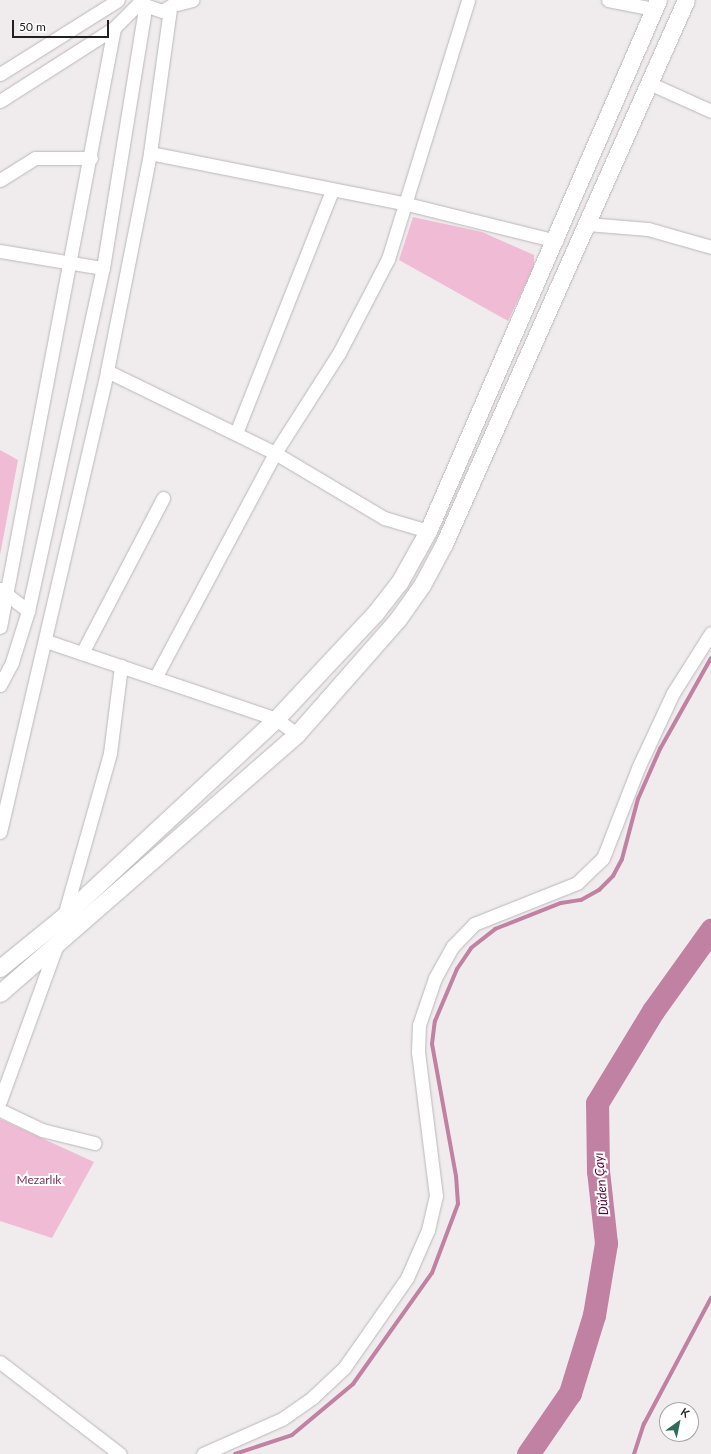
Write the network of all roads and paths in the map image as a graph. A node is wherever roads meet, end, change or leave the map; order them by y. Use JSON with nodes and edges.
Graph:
{"nodes":[{"id":1,"x":101,"y":0,"type":"edge"},
{"id":2,"x":118,"y":0,"type":"edge"},
{"id":3,"x":192,"y":0,"type":"edge"},
{"id":4,"x":468,"y":0,"type":"edge"},
{"id":5,"x":608,"y":0,"type":"edge"},
{"id":6,"x":686,"y":0,"type":"edge"},
{"id":7,"x":140,"y":4,"type":"edge"},
{"id":8,"x":176,"y":4,"type":"edge"},
{"id":9,"x":656,"y":4,"type":"edge"},
{"id":10,"x":90,"y":16,"type":"junction"},
{"id":11,"x":114,"y":28,"type":"junction"},
{"id":12,"x":0,"y":74,"type":"edge"},
{"id":13,"x":649,"y":83,"type":"junction"},
{"id":14,"x":0,"y":101,"type":"edge"},
{"id":15,"x":711,"y":111,"type":"edge"},
{"id":16,"x":150,"y":153,"type":"junction"},
{"id":17,"x":92,"y":158,"type":"junction"},
{"id":18,"x":0,"y":180,"type":"edge"},
{"id":19,"x":332,"y":190,"type":"junction"},
{"id":20,"x":407,"y":204,"type":"junction"},
{"id":21,"x":588,"y":224,"type":"junction"},
{"id":22,"x":556,"y":242,"type":"junction"},
{"id":23,"x":711,"y":247,"type":"edge"},
{"id":24,"x":0,"y":251,"type":"edge"},
{"id":25,"x":70,"y":262,"type":"junction"},
{"id":26,"x":103,"y":268,"type":"junction"},
{"id":27,"x":107,"y":371,"type":"junction"},
{"id":28,"x":236,"y":433,"type":"junction"},
{"id":29,"x":275,"y":453,"type":"junction"},
{"id":30,"x":163,"y":498,"type":"dead end"},
{"id":31,"x":428,"y":531,"type":"junction"},
{"id":32,"x":3,"y":591,"type":"edge"},
{"id":33,"x":28,"y":611,"type":"junction"},
{"id":34,"x":0,"y":626,"type":"edge"},
{"id":35,"x":711,"y":633,"type":"edge"},
{"id":36,"x":46,"y":641,"type":"junction"},
{"id":37,"x":82,"y":653,"type":"junction"},
{"id":38,"x":121,"y":666,"type":"junction"},
{"id":39,"x":155,"y":678,"type":"junction"},
{"id":40,"x":0,"y":685,"type":"edge"},
{"id":41,"x":276,"y":719,"type":"junction"},
{"id":42,"x":297,"y":734,"type":"junction"},
{"id":43,"x":0,"y":832,"type":"edge"},
{"id":44,"x":64,"y":916,"type":"junction"},
{"id":45,"x":57,"y":944,"type":"junction"},
{"id":46,"x":0,"y":968,"type":"edge"},
{"id":47,"x":0,"y":993,"type":"edge"},
{"id":48,"x":0,"y":1101,"type":"edge"},
{"id":49,"x":0,"y":1110,"type":"edge"},
{"id":50,"x":94,"y":1143,"type":"dead end"},
{"id":51,"x":0,"y":1362,"type":"edge"},
{"id":52,"x":120,"y":1454,"type":"edge"},
{"id":53,"x":203,"y":1454,"type":"edge"}],
"edges":[{"from":1,"to":10,"type":"street"},
{"from":2,"to":10,"type":"street"},
{"from":3,"to":8,"type":"street"},
{"from":4,"to":20,"type":"street"},
{"from":5,"to":9,"type":"street"},
{"from":6,"to":13,"type":"main road"},
{"from":7,"to":8,"type":"street"},
{"from":7,"to":11,"type":"street"},
{"from":7,"to":26,"type":"street"},
{"from":8,"to":16,"type":"street"},
{"from":9,"to":22,"type":"main road"},
{"from":10,"to":12,"type":"street"},
{"from":11,"to":14,"type":"street"},
{"from":11,"to":17,"type":"street"},
{"from":13,"to":15,"type":"street"},
{"from":13,"to":21,"type":"main road"},
{"from":16,"to":19,"type":"street"},
{"from":16,"to":27,"type":"street"},
{"from":17,"to":18,"type":"street"},
{"from":17,"to":25,"type":"street"},
{"from":19,"to":20,"type":"street"},
{"from":19,"to":28,"type":"street"},
{"from":20,"to":22,"type":"street"},
{"from":20,"to":29,"type":"street"},
{"from":21,"to":23,"type":"street"},
{"from":21,"to":42,"type":"main road"},
{"from":22,"to":31,"type":"main road"},
{"from":24,"to":25,"type":"street"},
{"from":25,"to":26,"type":"street"},
{"from":25,"to":32,"type":"street"},
{"from":26,"to":33,"type":"street"},
{"from":27,"to":28,"type":"street"},
{"from":27,"to":36,"type":"street"},
{"from":28,"to":29,"type":"street"},
{"from":29,"to":31,"type":"street"},
{"from":29,"to":39,"type":"street"},
{"from":30,"to":37,"type":"street"},
{"from":31,"to":41,"type":"main road"},
{"from":32,"to":33,"type":"street"},
{"from":32,"to":34,"type":"street"},
{"from":33,"to":40,"type":"street"},
{"from":35,"to":53,"type":"street"},
{"from":36,"to":37,"type":"street"},
{"from":36,"to":43,"type":"street"},
{"from":37,"to":38,"type":"street"},
{"from":38,"to":39,"type":"street"},
{"from":38,"to":44,"type":"street"},
{"from":39,"to":41,"type":"street"},
{"from":41,"to":42,"type":"street"},
{"from":41,"to":44,"type":"main road"},
{"from":42,"to":45,"type":"main road"},
{"from":44,"to":46,"type":"main road"},
{"from":45,"to":47,"type":"main road"},
{"from":45,"to":48,"type":"street"},
{"from":49,"to":50,"type":"street"},
{"from":51,"to":52,"type":"street"}]}
